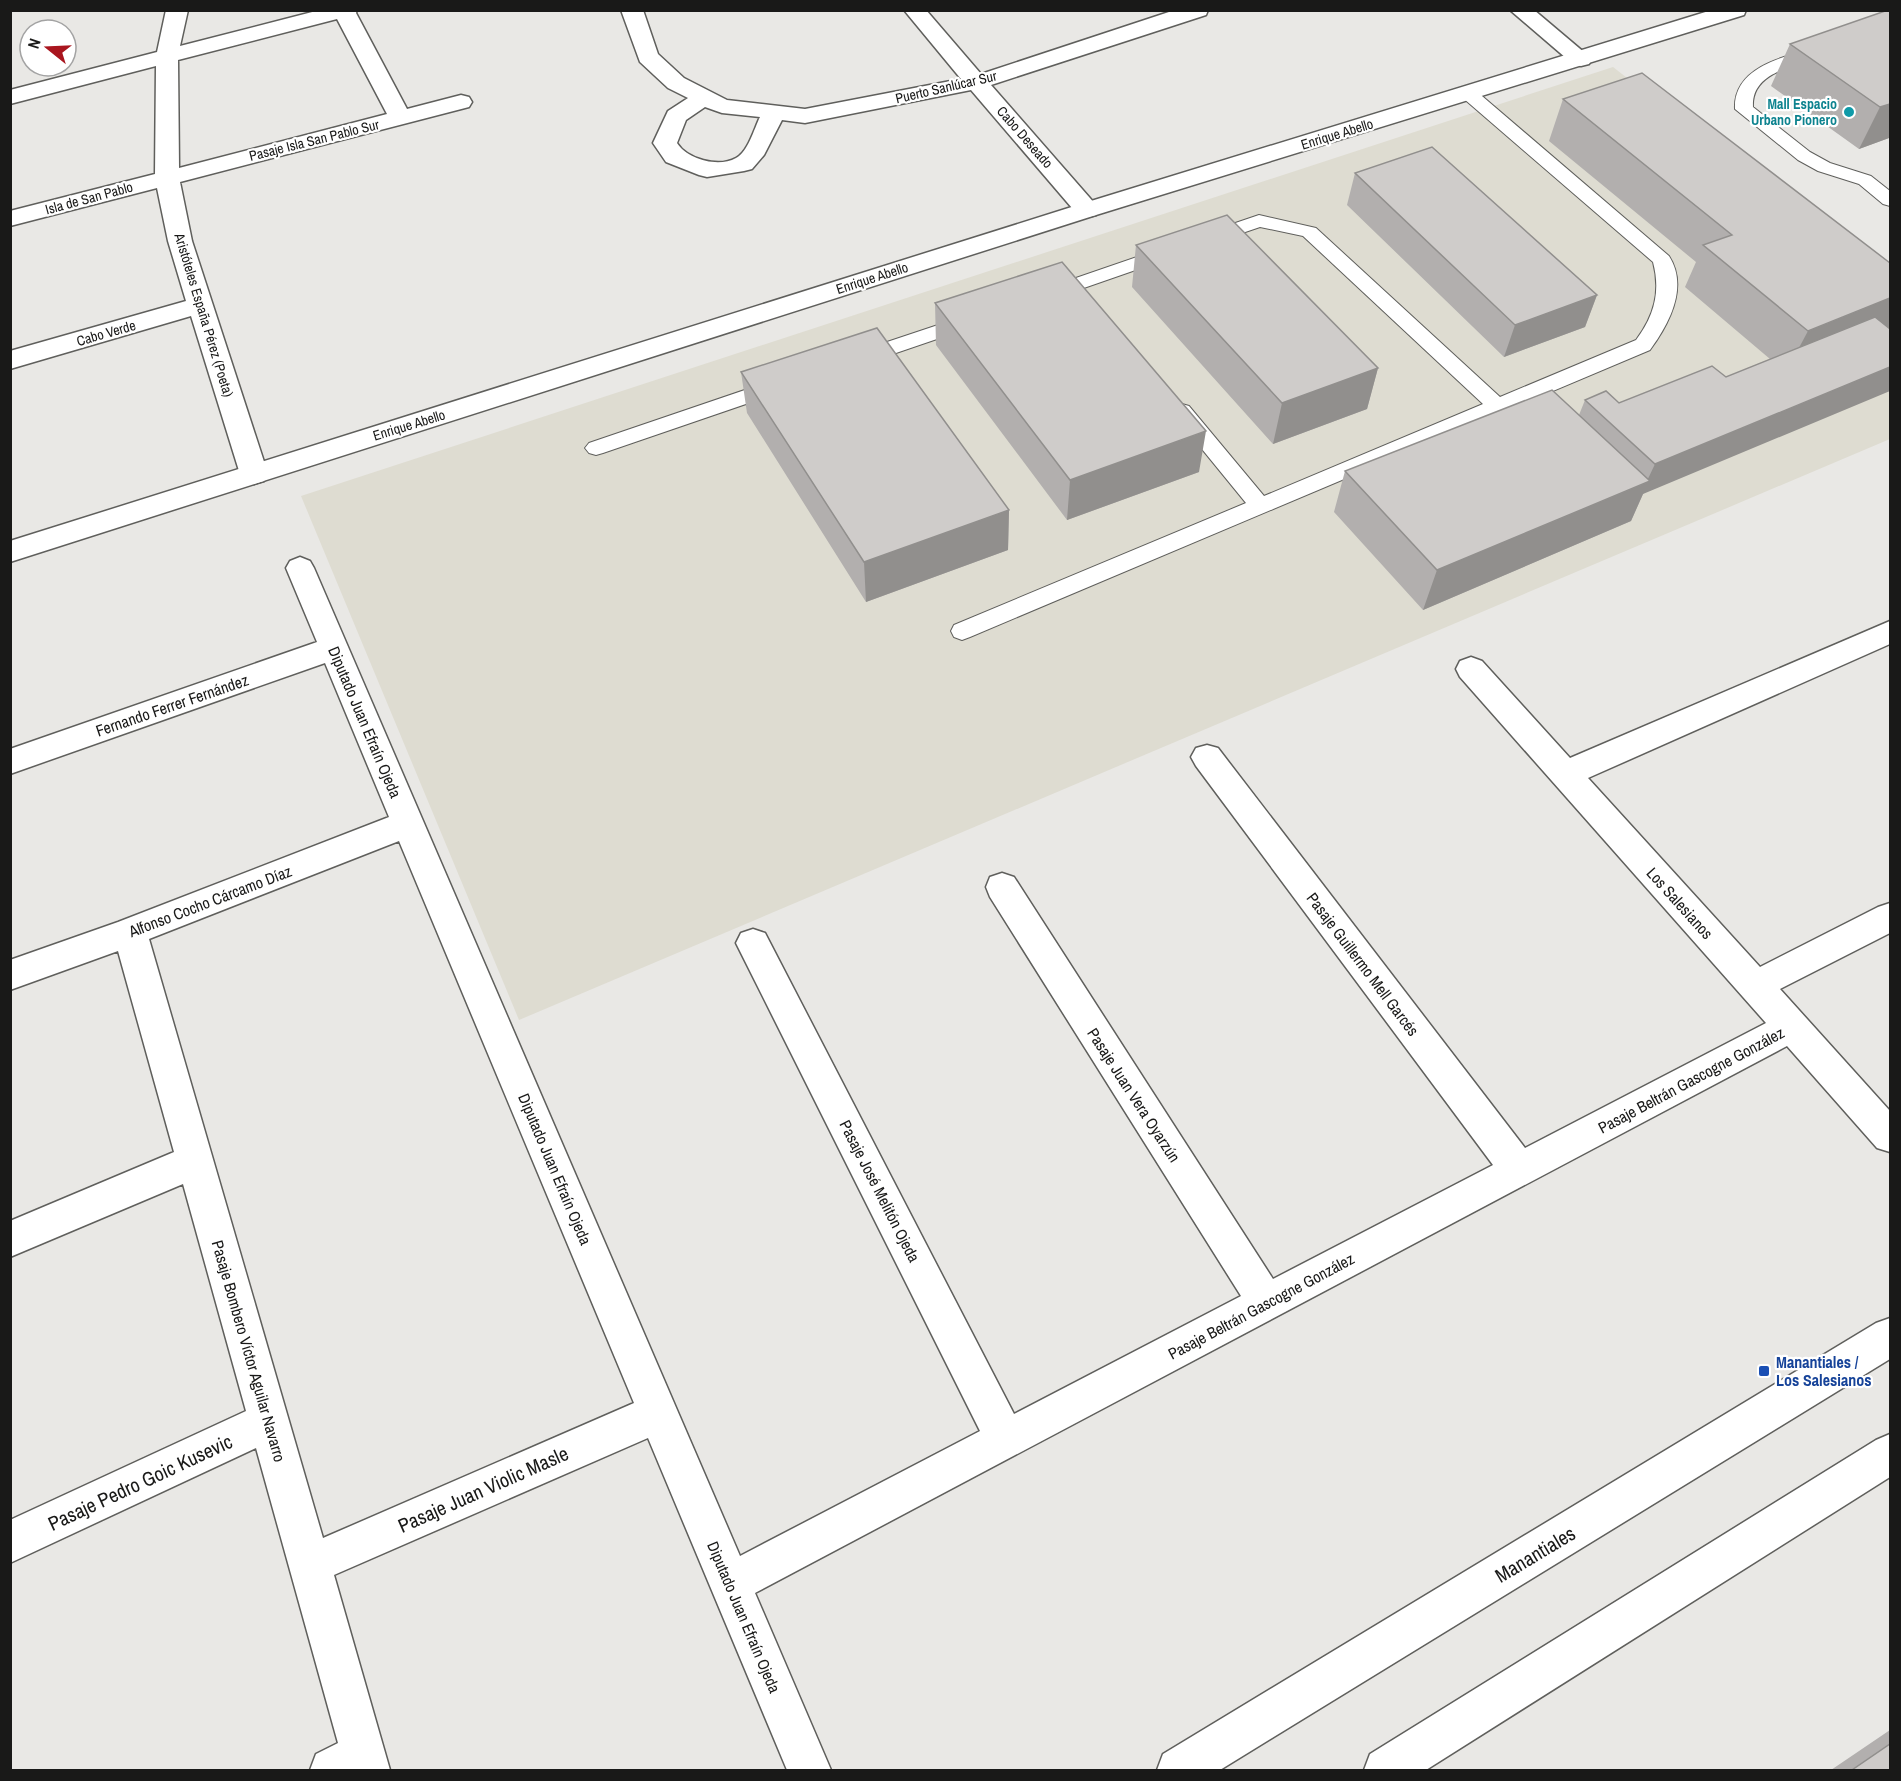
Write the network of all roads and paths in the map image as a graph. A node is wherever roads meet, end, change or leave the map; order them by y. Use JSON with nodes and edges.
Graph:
{"nodes":[{"id":1,"x":177,"y":10,"type":"edge"},
{"id":2,"x":632,"y":10,"type":"edge"},
{"id":3,"x":914,"y":10,"type":"edge"},
{"id":4,"x":1198,"y":10,"type":"edge"},
{"id":5,"x":1520,"y":10,"type":"edge"},
{"id":6,"x":1736,"y":10,"type":"edge"},
{"id":7,"x":345,"y":11,"type":"edge"},
{"id":8,"x":1826,"y":49,"type":"edge"},
{"id":9,"x":167,"y":58,"type":"junction"},
{"id":10,"x":1581,"y":59,"type":"junction"},
{"id":11,"x":978,"y":82,"type":"junction"},
{"id":12,"x":1469,"y":94,"type":"junction"},
{"id":13,"x":10,"y":97,"type":"edge"},
{"id":14,"x":714,"y":101,"type":"junction"},
{"id":15,"x":461,"y":102,"type":"dead end"},
{"id":16,"x":774,"y":112,"type":"junction"},
{"id":17,"x":400,"y":118,"type":"junction"},
{"id":18,"x":167,"y":177,"type":"junction"},
{"id":19,"x":1890,"y":200,"type":"edge"},
{"id":20,"x":1088,"y":210,"type":"junction"},
{"id":21,"x":10,"y":219,"type":"edge"},
{"id":22,"x":1076,"y":284,"type":"junction"},
{"id":23,"x":1032,"y":299,"type":"edge"},
{"id":24,"x":1091,"y":302,"type":"edge"},
{"id":25,"x":201,"y":305,"type":"junction"},
{"id":26,"x":987,"y":314,"type":"edge"},
{"id":27,"x":10,"y":360,"type":"edge"},
{"id":28,"x":842,"y":364,"type":"edge"},
{"id":29,"x":797,"y":379,"type":"edge"},
{"id":30,"x":1172,"y":399,"type":"edge"},
{"id":31,"x":1497,"y":406,"type":"junction"},
{"id":32,"x":596,"y":448,"type":"dead end"},
{"id":33,"x":254,"y":474,"type":"junction"},
{"id":34,"x":1260,"y":506,"type":"junction"},
{"id":35,"x":10,"y":552,"type":"edge"},
{"id":36,"x":300,"y":568,"type":"dead end"},
{"id":37,"x":962,"y":631,"type":"dead end"},
{"id":38,"x":1890,"y":632,"type":"edge"},
{"id":39,"x":334,"y":648,"type":"junction"},
{"id":40,"x":1471,"y":669,"type":"dead end"},
{"id":41,"x":1207,"y":757,"type":"dead end"},
{"id":42,"x":10,"y":762,"type":"edge"},
{"id":43,"x":1565,"y":774,"type":"junction"},
{"id":44,"x":409,"y":824,"type":"junction"},
{"id":45,"x":1002,"y":887,"type":"dead end"},
{"id":46,"x":1890,"y":917,"type":"edge"},
{"id":47,"x":130,"y":932,"type":"junction"},
{"id":48,"x":753,"y":943,"type":"dead end"},
{"id":49,"x":10,"y":975,"type":"edge"},
{"id":50,"x":1754,"y":986,"type":"junction"},
{"id":51,"x":1791,"y":1027,"type":"junction"},
{"id":52,"x":1890,"y":1136,"type":"edge"},
{"id":53,"x":195,"y":1161,"type":"junction"},
{"id":54,"x":1519,"y":1170,"type":"junction"},
{"id":55,"x":10,"y":1239,"type":"edge"},
{"id":56,"x":1267,"y":1303,"type":"junction"},
{"id":57,"x":1890,"y":1337,"type":"edge"},
{"id":58,"x":658,"y":1413,"type":"junction"},
{"id":59,"x":269,"y":1421,"type":"junction"},
{"id":60,"x":1006,"y":1440,"type":"junction"},
{"id":61,"x":1890,"y":1454,"type":"edge"},
{"id":62,"x":10,"y":1542,"type":"edge"},
{"id":63,"x":309,"y":1565,"type":"junction"},
{"id":64,"x":730,"y":1584,"type":"junction"},
{"id":65,"x":355,"y":1765,"type":"edge"},
{"id":66,"x":809,"y":1770,"type":"edge"},
{"id":67,"x":1179,"y":1770,"type":"edge"},
{"id":68,"x":1386,"y":1770,"type":"edge"}],
"edges":[{"from":1,"to":9,"type":"street","name":"Aristóteles España Pérez (Poeta)"},
{"from":2,"to":14,"type":"street","name":"Puerto Sanlúcar Sur"},
{"from":3,"to":11,"type":"street","name":"Cabo Deseado"},
{"from":4,"to":11,"type":"street","name":"Puerto Sanlúcar Sur"},
{"from":5,"to":10,"type":"street"},
{"from":6,"to":10,"type":"street","name":"Enrique Abello"},
{"from":7,"to":9,"type":"street"},
{"from":7,"to":17,"type":"street"},
{"from":8,"to":19,"type":"lane"},
{"from":9,"to":13,"type":"street"},
{"from":9,"to":18,"type":"street","name":"Aristóteles España Pérez (Poeta)"},
{"from":10,"to":12,"type":"street","name":"Enrique Abello"},
{"from":11,"to":16,"type":"street","name":"Puerto Sanlúcar Sur"},
{"from":11,"to":20,"type":"street","name":"Cabo Deseado"},
{"from":12,"to":20,"type":"street","name":"Enrique Abello"},
{"from":12,"to":31,"type":"lane"},
{"from":14,"to":16,"type":"street","name":"Puerto Sanlúcar Sur"},
{"from":14,"to":16,"type":"street"},
{"from":15,"to":17,"type":"street","name":"Pasaje Isla San Pablo Sur"},
{"from":17,"to":18,"type":"street","name":"Pasaje Isla San Pablo Sur"},
{"from":18,"to":21,"type":"street","name":"Isla de San Pablo"},
{"from":18,"to":25,"type":"street","name":"Aristóteles España Pérez (Poeta)"},
{"from":20,"to":33,"type":"street","name":"Enrique Abello"},
{"from":22,"to":23,"type":"lane"},
{"from":22,"to":24,"type":"lane"},
{"from":22,"to":31,"type":"lane"},
{"from":25,"to":27,"type":"street","name":"Cabo Verde"},
{"from":25,"to":33,"type":"street","name":"Aristóteles España Pérez (Poeta)"},
{"from":26,"to":28,"type":"lane"},
{"from":29,"to":32,"type":"lane"},
{"from":30,"to":34,"type":"lane"},
{"from":31,"to":34,"type":"lane"},
{"from":33,"to":35,"type":"street","name":"Enrique Abello"},
{"from":34,"to":37,"type":"lane"},
{"from":36,"to":39,"type":"street","name":"Diputado Juan Efraín Ojeda"},
{"from":38,"to":43,"type":"street"},
{"from":39,"to":42,"type":"street","name":"Fernando Ferrer Fernández"},
{"from":39,"to":44,"type":"street","name":"Diputado Juan Efraín Ojeda"},
{"from":40,"to":43,"type":"street","name":"Los Salesianos"},
{"from":41,"to":54,"type":"street","name":"Pasaje Guillermo Mell Garcés"},
{"from":43,"to":50,"type":"street","name":"Los Salesianos"},
{"from":44,"to":47,"type":"street","name":"Alfonso Cocho Cárcamo Díaz"},
{"from":44,"to":58,"type":"street","name":"Diputado Juan Efraín Ojeda"},
{"from":45,"to":56,"type":"street","name":"Pasaje Juan Vera Oyarzún"},
{"from":46,"to":50,"type":"street"},
{"from":47,"to":49,"type":"street","name":"Alfonso Cocho Cárcamo Díaz"},
{"from":47,"to":53,"type":"street","name":"Pasaje Bombero Víctor Aguilar Navarro"},
{"from":48,"to":60,"type":"street","name":"Pasaje José Melitón Ojeda"},
{"from":50,"to":51,"type":"street","name":"Los Salesianos"},
{"from":51,"to":52,"type":"street","name":"Los Salesianos"},
{"from":51,"to":54,"type":"street","name":"Pasaje Beltrán Gascogne González"},
{"from":53,"to":55,"type":"street"},
{"from":53,"to":59,"type":"street","name":"Pasaje Bombero Víctor Aguilar Navarro"},
{"from":54,"to":56,"type":"street","name":"Pasaje Beltrán Gascogne González"},
{"from":56,"to":60,"type":"street","name":"Pasaje Beltrán Gascogne González"},
{"from":57,"to":67,"type":"street","name":"Manantiales"},
{"from":58,"to":63,"type":"street","name":"Pasaje Juan Violic Masle"},
{"from":58,"to":64,"type":"street","name":"Diputado Juan Efraín Ojeda"},
{"from":59,"to":62,"type":"street","name":"Pasaje Pedro Goic Kusevic"},
{"from":59,"to":63,"type":"street","name":"Pasaje Bombero Víctor Aguilar Navarro"},
{"from":60,"to":64,"type":"street","name":"Pasaje Beltrán Gascogne González"},
{"from":61,"to":68,"type":"street"},
{"from":63,"to":65,"type":"street","name":"Pasaje Bombero Víctor Aguilar Navarro"},
{"from":64,"to":66,"type":"street","name":"Diputado Juan Efraín Ojeda"}]}
